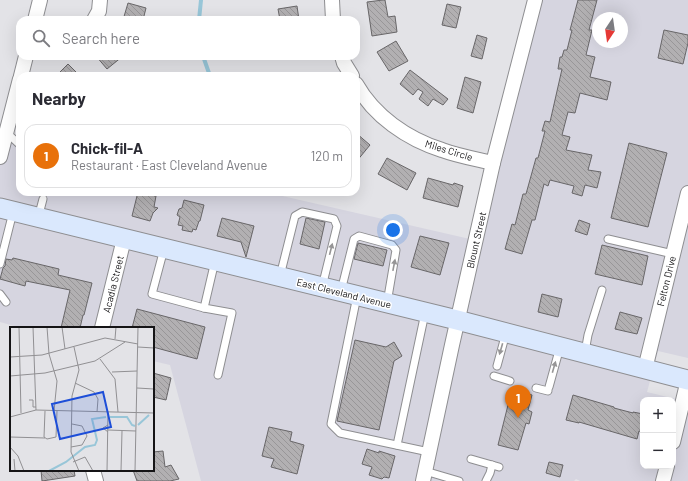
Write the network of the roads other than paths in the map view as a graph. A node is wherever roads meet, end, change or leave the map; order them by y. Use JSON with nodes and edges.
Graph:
{"nodes":[{"id":1,"x":40,"y":0,"type":"edge"},
{"id":2,"x":100,"y":0,"type":"edge"},
{"id":3,"x":332,"y":0,"type":"edge"},
{"id":4,"x":536,"y":0,"type":"edge"},
{"id":5,"x":36,"y":16,"type":"edge"},
{"id":6,"x":96,"y":16,"type":"edge"},
{"id":7,"x":333,"y":16,"type":"edge"},
{"id":8,"x":25,"y":60,"type":"edge"},
{"id":9,"x":343,"y":60,"type":"edge"},
{"id":10,"x":22,"y":72,"type":"edge"},
{"id":11,"x":350,"y":72,"type":"edge"},
{"id":12,"x":360,"y":91,"type":"edge"},
{"id":13,"x":16,"y":94,"type":"edge"},
{"id":14,"x":6,"y":132,"type":"junction"},
{"id":15,"x":16,"y":141,"type":"edge"},
{"id":16,"x":0,"y":156,"type":"edge"},
{"id":17,"x":493,"y":163,"type":"junction"},
{"id":18,"x":688,"y":193,"type":"edge"},
{"id":19,"x":43,"y":199,"type":"dead end"},
{"id":20,"x":6,"y":210,"type":"edge"},
{"id":21,"x":38,"y":218,"type":"junction"},
{"id":22,"x":124,"y":239,"type":"junction"},
{"id":23,"x":608,"y":239,"type":"dead end"},
{"id":24,"x":164,"y":249,"type":"junction"},
{"id":25,"x":673,"y":254,"type":"junction"},
{"id":26,"x":215,"y":261,"type":"junction"},
{"id":27,"x":0,"y":264,"type":"edge"},
{"id":28,"x":280,"y":277,"type":"junction"},
{"id":29,"x":322,"y":287,"type":"junction"},
{"id":30,"x":602,"y":290,"type":"dead end"},
{"id":31,"x":0,"y":294,"type":"edge"},
{"id":32,"x":349,"y":294,"type":"junction"},
{"id":33,"x":6,"y":302,"type":"dead end"},
{"id":34,"x":386,"y":303,"type":"junction"},
{"id":35,"x":204,"y":308,"type":"junction"},
{"id":36,"x":425,"y":312,"type":"junction"},
{"id":37,"x":457,"y":320,"type":"junction"},
{"id":38,"x":102,"y":327,"type":"edge"},
{"id":39,"x":506,"y":333,"type":"junction"},
{"id":40,"x":560,"y":347,"type":"junction"},
{"id":41,"x":585,"y":354,"type":"junction"},
{"id":42,"x":497,"y":366,"type":"dead end"},
{"id":43,"x":644,"y":370,"type":"junction"},
{"id":44,"x":218,"y":375,"type":"dead end"},
{"id":45,"x":494,"y":376,"type":"dead end"},
{"id":46,"x":688,"y":380,"type":"edge"},
{"id":47,"x":510,"y":381,"type":"dead end"},
{"id":48,"x":536,"y":388,"type":"dead end"},
{"id":49,"x":675,"y":433,"type":"edge"},
{"id":50,"x":397,"y":445,"type":"junction"},
{"id":51,"x":430,"y":452,"type":"junction"},
{"id":52,"x":471,"y":459,"type":"dead end"},
{"id":53,"x":666,"y":469,"type":"edge"},
{"id":54,"x":93,"y":471,"type":"edge"},
{"id":55,"x":424,"y":476,"type":"edge"},
{"id":56,"x":96,"y":481,"type":"edge"},
{"id":57,"x":459,"y":481,"type":"edge"},
{"id":58,"x":486,"y":481,"type":"edge"},
{"id":59,"x":663,"y":481,"type":"edge"}],
"edges":[{"from":1,"to":5,"type":"street"},
{"from":2,"to":6,"type":"street"},
{"from":3,"to":7,"type":"street"},
{"from":4,"to":17,"type":"street","name":"Blount Street"},
{"from":8,"to":10,"type":"street"},
{"from":9,"to":11,"type":"street"},
{"from":12,"to":17,"type":"street","name":"Miles Circle"},
{"from":13,"to":14,"type":"street"},
{"from":14,"to":15,"type":"lane"},
{"from":14,"to":16,"type":"street"},
{"from":17,"to":37,"type":"street","name":"Blount Street"},
{"from":18,"to":25,"type":"street","name":"Felton Drive"},
{"from":19,"to":21,"type":"lane"},
{"from":20,"to":21,"type":"main road","name":"East Cleveland Avenue"},
{"from":20,"to":27,"type":"lane"},
{"from":21,"to":22,"type":"main road","name":"East Cleveland Avenue"},
{"from":22,"to":24,"type":"main road","name":"East Cleveland Avenue"},
{"from":22,"to":38,"type":"street","name":"Acadia Street"},
{"from":23,"to":25,"type":"lane"},
{"from":24,"to":26,"type":"main road","name":"East Cleveland Avenue"},
{"from":24,"to":35,"type":"lane"},
{"from":25,"to":43,"type":"street","name":"Felton Drive"},
{"from":26,"to":28,"type":"main road","name":"East Cleveland Avenue"},
{"from":26,"to":35,"type":"lane"},
{"from":28,"to":29,"type":"main road","name":"East Cleveland Avenue"},
{"from":29,"to":28,"type":"lane","one_way":true},
{"from":29,"to":32,"type":"main road","name":"East Cleveland Avenue"},
{"from":30,"to":41,"type":"lane"},
{"from":31,"to":33,"type":"lane"},
{"from":32,"to":34,"type":"main road","name":"East Cleveland Avenue"},
{"from":34,"to":32,"type":"lane","one_way":true},
{"from":32,"to":50,"type":"lane"},
{"from":34,"to":36,"type":"main road","name":"East Cleveland Avenue"},
{"from":35,"to":44,"type":"lane"},
{"from":36,"to":37,"type":"main road","name":"East Cleveland Avenue"},
{"from":36,"to":50,"type":"lane"},
{"from":37,"to":39,"type":"main road","name":"East Cleveland Avenue"},
{"from":37,"to":51,"type":"street","name":"Blount Street"},
{"from":39,"to":40,"type":"main road","name":"East Cleveland Avenue"},
{"from":39,"to":42,"type":"lane","one_way":true},
{"from":40,"to":41,"type":"main road","name":"East Cleveland Avenue"},
{"from":48,"to":40,"type":"lane","one_way":true},
{"from":41,"to":43,"type":"main road","name":"East Cleveland Avenue"},
{"from":43,"to":46,"type":"main road","name":"East Cleveland Avenue"},
{"from":45,"to":47,"type":"lane"},
{"from":46,"to":49,"type":"street"},
{"from":50,"to":51,"type":"lane"},
{"from":51,"to":55,"type":"street","name":"Blount Street"},
{"from":52,"to":58,"type":"lane"},
{"from":53,"to":59,"type":"street"},
{"from":54,"to":56,"type":"street"},
{"from":55,"to":57,"type":"lane"}]}
